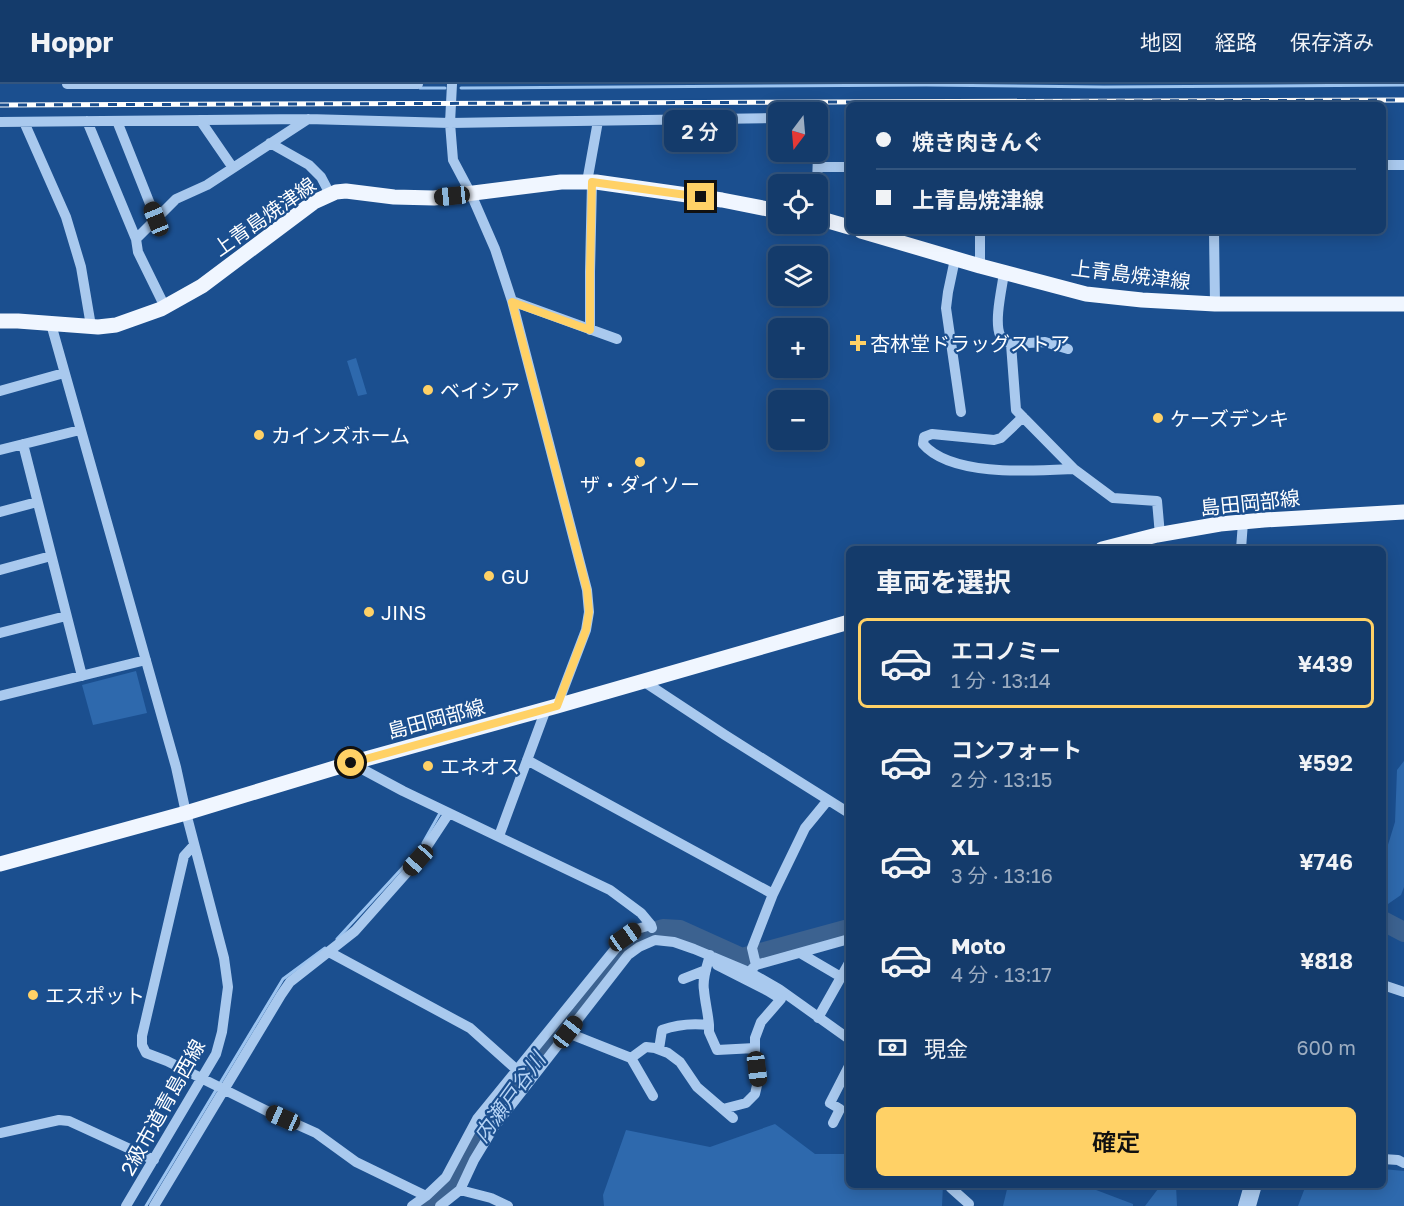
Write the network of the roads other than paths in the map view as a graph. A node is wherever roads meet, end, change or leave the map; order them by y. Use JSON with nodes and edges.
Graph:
{"nodes":[{"id":1,"x":67,"y":84,"type":"edge"},
{"id":2,"x":418,"y":84,"type":"edge"},
{"id":3,"x":452,"y":84,"type":"edge"},
{"id":4,"x":768,"y":118,"type":"edge"},
{"id":5,"x":308,"y":119,"type":"junction"},
{"id":6,"x":200,"y":120,"type":"junction"},
{"id":7,"x":87,"y":121,"type":"junction"},
{"id":8,"x":117,"y":121,"type":"junction"},
{"id":9,"x":598,"y":121,"type":"junction"},
{"id":10,"x":0,"y":122,"type":"edge"},
{"id":11,"x":24,"y":122,"type":"junction"},
{"id":12,"x":450,"y":123,"type":"junction"},
{"id":13,"x":270,"y":143,"type":"junction"},
{"id":14,"x":818,"y":162,"type":"edge"},
{"id":15,"x":1386,"y":165,"type":"edge"},
{"id":16,"x":1404,"y":165,"type":"edge"},
{"id":17,"x":818,"y":167,"type":"junction"},
{"id":18,"x":846,"y":167,"type":"edge"},
{"id":19,"x":233,"y":168,"type":"junction"},
{"id":20,"x":818,"y":174,"type":"edge"},
{"id":21,"x":590,"y":182,"type":"junction"},
{"id":22,"x":330,"y":194,"type":"junction"},
{"id":23,"x":471,"y":194,"type":"junction"},
{"id":24,"x":768,"y":209,"type":"edge"},
{"id":25,"x":156,"y":219,"type":"junction"},
{"id":26,"x":828,"y":221,"type":"edge"},
{"id":27,"x":846,"y":227,"type":"edge"},
{"id":28,"x":871,"y":234,"type":"edge"},
{"id":29,"x":980,"y":234,"type":"edge"},
{"id":30,"x":1214,"y":234,"type":"edge"},
{"id":31,"x":136,"y":239,"type":"junction"},
{"id":32,"x":955,"y":259,"type":"junction"},
{"id":33,"x":980,"y":266,"type":"junction"},
{"id":34,"x":1004,"y":273,"type":"junction"},
{"id":35,"x":512,"y":302,"type":"junction"},
{"id":36,"x":1215,"y":304,"type":"junction"},
{"id":37,"x":1404,"y":304,"type":"edge"},
{"id":38,"x":165,"y":307,"type":"junction"},
{"id":39,"x":0,"y":321,"type":"edge"},
{"id":40,"x":51,"y":324,"type":"junction"},
{"id":41,"x":90,"y":326,"type":"junction"},
{"id":42,"x":590,"y":330,"type":"junction"},
{"id":43,"x":617,"y":339,"type":"dead end"},
{"id":44,"x":1011,"y":344,"type":"junction"},
{"id":45,"x":1068,"y":349,"type":"dead end"},
{"id":46,"x":64,"y":372,"type":"junction"},
{"id":47,"x":0,"y":391,"type":"edge"},
{"id":48,"x":961,"y":412,"type":"dead end"},
{"id":49,"x":1023,"y":417,"type":"junction"},
{"id":50,"x":80,"y":430,"type":"junction"},
{"id":51,"x":23,"y":444,"type":"junction"},
{"id":52,"x":0,"y":450,"type":"edge"},
{"id":53,"x":1074,"y":469,"type":"junction"},
{"id":54,"x":38,"y":502,"type":"junction"},
{"id":55,"x":0,"y":512,"type":"edge"},
{"id":56,"x":1404,"y":512,"type":"edge"},
{"id":57,"x":1243,"y":522,"type":"junction"},
{"id":58,"x":1160,"y":535,"type":"junction"},
{"id":59,"x":1114,"y":546,"type":"edge"},
{"id":60,"x":1241,"y":546,"type":"edge"},
{"id":61,"x":51,"y":556,"type":"junction"},
{"id":62,"x":0,"y":570,"type":"edge"},
{"id":63,"x":66,"y":616,"type":"junction"},
{"id":64,"x":846,"y":623,"type":"edge"},
{"id":65,"x":0,"y":633,"type":"edge"},
{"id":66,"x":146,"y":660,"type":"junction"},
{"id":67,"x":81,"y":676,"type":"junction"},
{"id":68,"x":643,"y":681,"type":"junction"},
{"id":69,"x":0,"y":696,"type":"edge"},
{"id":70,"x":552,"y":708,"type":"junction"},
{"id":71,"x":527,"y":760,"type":"junction"},
{"id":72,"x":351,"y":763,"type":"junction"},
{"id":73,"x":828,"y":800,"type":"junction"},
{"id":74,"x":846,"y":811,"type":"edge"},
{"id":75,"x":186,"y":813,"type":"junction"},
{"id":76,"x":449,"y":813,"type":"junction"},
{"id":77,"x":499,"y":836,"type":"junction"},
{"id":78,"x":194,"y":845,"type":"junction"},
{"id":79,"x":0,"y":864,"type":"edge"},
{"id":80,"x":773,"y":894,"type":"junction"},
{"id":81,"x":651,"y":925,"type":"junction"},
{"id":82,"x":656,"y":940,"type":"junction"},
{"id":83,"x":846,"y":940,"type":"edge"},
{"id":84,"x":329,"y":952,"type":"junction"},
{"id":85,"x":800,"y":953,"type":"junction"},
{"id":86,"x":708,"y":962,"type":"junction"},
{"id":87,"x":846,"y":968,"type":"edge"},
{"id":88,"x":752,"y":969,"type":"junction"},
{"id":89,"x":841,"y":977,"type":"junction"},
{"id":90,"x":683,"y":980,"type":"dead end"},
{"id":91,"x":1386,"y":986,"type":"edge"},
{"id":92,"x":1404,"y":992,"type":"edge"},
{"id":93,"x":781,"y":999,"type":"junction"},
{"id":94,"x":813,"y":1014,"type":"junction"},
{"id":95,"x":709,"y":1025,"type":"junction"},
{"id":96,"x":568,"y":1032,"type":"junction"},
{"id":97,"x":846,"y":1037,"type":"edge"},
{"id":98,"x":536,"y":1046,"type":"junction"},
{"id":99,"x":755,"y":1047,"type":"junction"},
{"id":100,"x":659,"y":1049,"type":"junction"},
{"id":101,"x":549,"y":1057,"type":"junction"},
{"id":102,"x":631,"y":1058,"type":"junction"},
{"id":103,"x":517,"y":1070,"type":"junction"},
{"id":104,"x":846,"y":1072,"type":"edge"},
{"id":105,"x":202,"y":1079,"type":"junction"},
{"id":106,"x":224,"y":1090,"type":"junction"},
{"id":107,"x":653,"y":1096,"type":"dead end"},
{"id":108,"x":723,"y":1109,"type":"junction"},
{"id":109,"x":733,"y":1118,"type":"dead end"},
{"id":110,"x":833,"y":1123,"type":"dead end"},
{"id":111,"x":0,"y":1133,"type":"edge"},
{"id":112,"x":1386,"y":1159,"type":"edge"},
{"id":113,"x":154,"y":1160,"type":"junction"},
{"id":114,"x":1404,"y":1163,"type":"edge"},
{"id":115,"x":446,"y":1177,"type":"junction"},
{"id":116,"x":461,"y":1188,"type":"junction"},
{"id":117,"x":951,"y":1188,"type":"edge"},
{"id":118,"x":1248,"y":1188,"type":"edge"},
{"id":119,"x":1256,"y":1188,"type":"edge"},
{"id":120,"x":426,"y":1196,"type":"junction"},
{"id":121,"x":969,"y":1204,"type":"dead end"},
{"id":122,"x":126,"y":1206,"type":"edge"},
{"id":123,"x":153,"y":1206,"type":"edge"},
{"id":124,"x":412,"y":1206,"type":"edge"},
{"id":125,"x":440,"y":1206,"type":"edge"},
{"id":126,"x":507,"y":1206,"type":"edge"},
{"id":127,"x":1243,"y":1206,"type":"edge"},
{"id":128,"x":1251,"y":1206,"type":"edge"}],
"edges":[{"from":1,"to":2,"type":"street"},
{"from":3,"to":12,"type":"street"},
{"from":4,"to":9,"type":"street"},
{"from":5,"to":6,"type":"street"},
{"from":5,"to":12,"type":"street"},
{"from":5,"to":13,"type":"street"},
{"from":6,"to":8,"type":"street"},
{"from":6,"to":19,"type":"street"},
{"from":7,"to":8,"type":"street"},
{"from":7,"to":11,"type":"street"},
{"from":7,"to":31,"type":"street"},
{"from":8,"to":25,"type":"street"},
{"from":9,"to":12,"type":"street"},
{"from":9,"to":21,"type":"street"},
{"from":10,"to":11,"type":"street"},
{"from":11,"to":41,"type":"street"},
{"from":12,"to":23,"type":"street"},
{"from":13,"to":19,"type":"street"},
{"from":13,"to":22,"type":"street"},
{"from":14,"to":17,"type":"street"},
{"from":15,"to":16,"type":"street"},
{"from":17,"to":18,"type":"street"},
{"from":17,"to":20,"type":"street"},
{"from":19,"to":25,"type":"street"},
{"from":21,"to":23,"type":"main road","name":"上青島焼津線"},
{"from":21,"to":24,"type":"main road","name":"上青島焼津線"},
{"from":21,"to":42,"type":"street"},
{"from":22,"to":23,"type":"main road","name":"上青島焼津線"},
{"from":22,"to":38,"type":"main road","name":"上青島焼津線"},
{"from":23,"to":35,"type":"street"},
{"from":25,"to":31,"type":"street"},
{"from":26,"to":27,"type":"main road"},
{"from":28,"to":32,"type":"main road","name":"上青島焼津線"},
{"from":29,"to":33,"type":"street"},
{"from":30,"to":36,"type":"street"},
{"from":31,"to":38,"type":"street"},
{"from":32,"to":33,"type":"main road","name":"上青島焼津線"},
{"from":32,"to":48,"type":"street"},
{"from":33,"to":34,"type":"main road","name":"上青島焼津線"},
{"from":34,"to":36,"type":"main road","name":"上青島焼津線"},
{"from":34,"to":44,"type":"street"},
{"from":35,"to":42,"type":"street"},
{"from":35,"to":70,"type":"street"},
{"from":36,"to":37,"type":"main road","name":"上青島焼津線"},
{"from":38,"to":41,"type":"main road","name":"上青島焼津線"},
{"from":39,"to":40,"type":"main road","name":"上青島焼津線"},
{"from":40,"to":41,"type":"main road","name":"上青島焼津線"},
{"from":40,"to":46,"type":"street","name":"2級市道青島西線"},
{"from":42,"to":43,"type":"street"},
{"from":44,"to":45,"type":"street"},
{"from":44,"to":49,"type":"street"},
{"from":46,"to":47,"type":"street"},
{"from":46,"to":50,"type":"street","name":"2級市道青島西線"},
{"from":49,"to":53,"type":"street"},
{"from":49,"to":53,"type":"street"},
{"from":50,"to":51,"type":"street"},
{"from":50,"to":66,"type":"street","name":"2級市道青島西線"},
{"from":51,"to":52,"type":"street"},
{"from":51,"to":54,"type":"street"},
{"from":53,"to":58,"type":"street"},
{"from":54,"to":55,"type":"street"},
{"from":54,"to":61,"type":"street"},
{"from":56,"to":57,"type":"main road","name":"島田岡部線"},
{"from":57,"to":58,"type":"main road","name":"島田岡部線"},
{"from":57,"to":60,"type":"street"},
{"from":58,"to":59,"type":"main road","name":"島田岡部線"},
{"from":61,"to":62,"type":"street"},
{"from":61,"to":63,"type":"street"},
{"from":63,"to":65,"type":"street"},
{"from":63,"to":67,"type":"street"},
{"from":64,"to":68,"type":"main road","name":"島田岡部線"},
{"from":66,"to":67,"type":"street"},
{"from":66,"to":75,"type":"street","name":"2級市道青島西線"},
{"from":67,"to":69,"type":"street"},
{"from":68,"to":70,"type":"main road","name":"島田岡部線"},
{"from":68,"to":73,"type":"street"},
{"from":70,"to":71,"type":"street"},
{"from":70,"to":72,"type":"main road","name":"島田岡部線"},
{"from":71,"to":77,"type":"street"},
{"from":71,"to":80,"type":"street"},
{"from":72,"to":75,"type":"main road","name":"島田岡部線"},
{"from":72,"to":76,"type":"street"},
{"from":73,"to":74,"type":"street"},
{"from":73,"to":80,"type":"street"},
{"from":75,"to":78,"type":"street","name":"2級市道青島西線"},
{"from":75,"to":79,"type":"main road","name":"島田岡部線"},
{"from":76,"to":77,"type":"street"},
{"from":76,"to":84,"type":"street"},
{"from":77,"to":81,"type":"street"},
{"from":78,"to":105,"type":"street","name":"2級市道青島西線"},
{"from":78,"to":105,"type":"street"},
{"from":80,"to":88,"type":"street"},
{"from":81,"to":82,"type":"street"},
{"from":81,"to":98,"type":"street"},
{"from":82,"to":86,"type":"street"},
{"from":82,"to":96,"type":"street"},
{"from":83,"to":85,"type":"street"},
{"from":84,"to":103,"type":"street"},
{"from":84,"to":106,"type":"street"},
{"from":85,"to":88,"type":"street"},
{"from":85,"to":89,"type":"street"},
{"from":86,"to":88,"type":"street"},
{"from":86,"to":90,"type":"street"},
{"from":86,"to":93,"type":"street"},
{"from":86,"to":95,"type":"street"},
{"from":87,"to":89,"type":"street"},
{"from":88,"to":94,"type":"street"},
{"from":89,"to":94,"type":"street"},
{"from":91,"to":92,"type":"street"},
{"from":93,"to":94,"type":"street"},
{"from":93,"to":99,"type":"street"},
{"from":94,"to":97,"type":"street"},
{"from":95,"to":99,"type":"street"},
{"from":95,"to":100,"type":"street"},
{"from":96,"to":101,"type":"street"},
{"from":96,"to":102,"type":"street"},
{"from":98,"to":101,"type":"street"},
{"from":98,"to":103,"type":"street"},
{"from":99,"to":108,"type":"street"},
{"from":100,"to":102,"type":"street"},
{"from":100,"to":108,"type":"street"},
{"from":101,"to":116,"type":"street"},
{"from":102,"to":107,"type":"street"},
{"from":103,"to":115,"type":"street"},
{"from":104,"to":110,"type":"street"},
{"from":105,"to":106,"type":"street"},
{"from":105,"to":113,"type":"street","name":"2級市道青島西線"},
{"from":106,"to":120,"type":"street"},
{"from":106,"to":123,"type":"street"},
{"from":108,"to":109,"type":"street"},
{"from":111,"to":113,"type":"street"},
{"from":112,"to":114,"type":"street"},
{"from":113,"to":122,"type":"street","name":"2級市道青島西線"},
{"from":115,"to":116,"type":"street"},
{"from":115,"to":120,"type":"street"},
{"from":116,"to":125,"type":"street"},
{"from":116,"to":126,"type":"street"},
{"from":117,"to":121,"type":"street"},
{"from":118,"to":127,"type":"street"},
{"from":119,"to":128,"type":"street"},
{"from":120,"to":124,"type":"street"}]}
